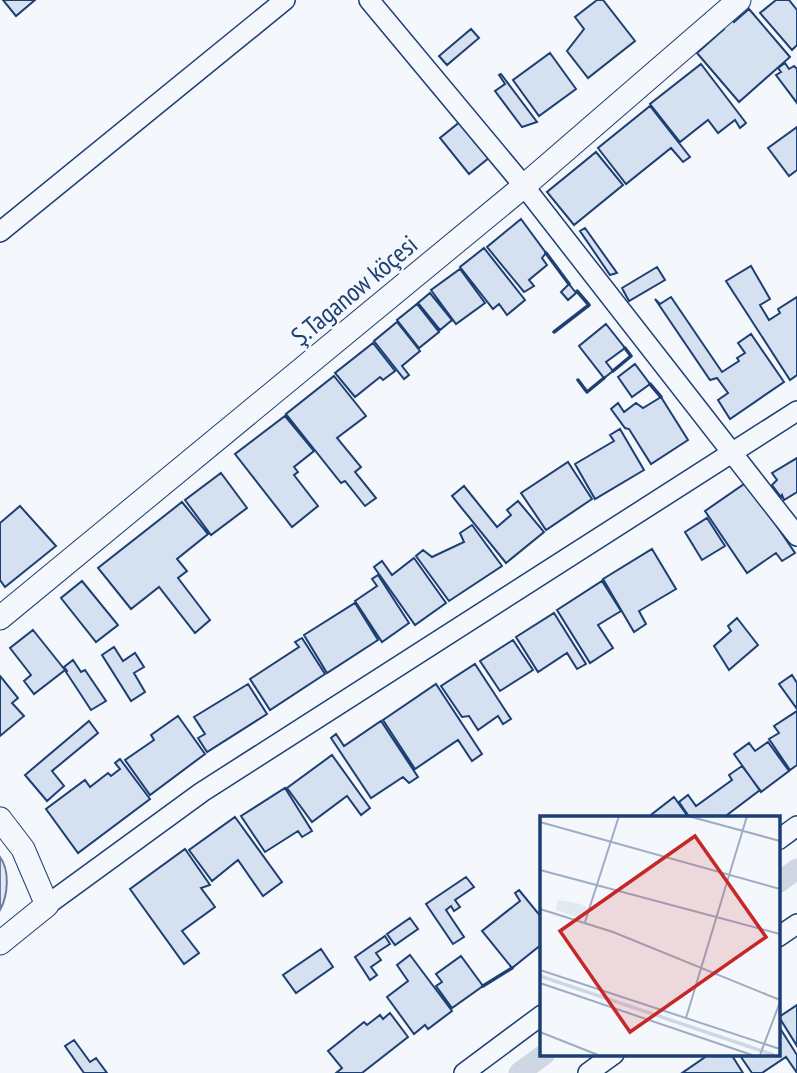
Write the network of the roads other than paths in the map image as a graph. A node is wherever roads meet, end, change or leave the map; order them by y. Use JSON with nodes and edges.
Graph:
{"nodes":[{"id":1,"x":285,"y":0,"type":"edge"},
{"id":2,"x":369,"y":0,"type":"edge"},
{"id":3,"x":739,"y":0,"type":"edge"},
{"id":4,"x":524,"y":186,"type":"junction"},
{"id":5,"x":0,"y":232,"type":"edge"},
{"id":6,"x":797,"y":411,"type":"edge"},
{"id":7,"x":732,"y":454,"type":"junction"},
{"id":8,"x":797,"y":536,"type":"edge"},
{"id":9,"x":0,"y":618,"type":"edge"},
{"id":10,"x":0,"y":819,"type":"edge"},
{"id":11,"x":797,"y":826,"type":"edge"},
{"id":12,"x":780,"y":839,"type":"edge"},
{"id":13,"x":47,"y":905,"type":"junction"},
{"id":14,"x":797,"y":923,"type":"edge"},
{"id":15,"x":780,"y":936,"type":"edge"},
{"id":16,"x":0,"y":943,"type":"edge"},
{"id":17,"x":540,"y":1016,"type":"edge"},
{"id":18,"x":611,"y":1056,"type":"edge"},
{"id":19,"x":464,"y":1073,"type":"edge"},
{"id":20,"x":588,"y":1073,"type":"edge"}],
"edges":[{"from":1,"to":5,"type":"street"},
{"from":2,"to":4,"type":"street"},
{"from":3,"to":4,"type":"street","name":"Ş.Taganow köçesi"},
{"from":4,"to":7,"type":"street"},
{"from":4,"to":9,"type":"street","name":"Ş.Taganow köçesi"},
{"from":6,"to":7,"type":"street"},
{"from":7,"to":8,"type":"street"},
{"from":7,"to":13,"type":"street"},
{"from":10,"to":13,"type":"street"},
{"from":11,"to":12,"type":"street"},
{"from":13,"to":16,"type":"street"},
{"from":14,"to":15,"type":"street"},
{"from":17,"to":19,"type":"street"},
{"from":18,"to":20,"type":"street"}]}
